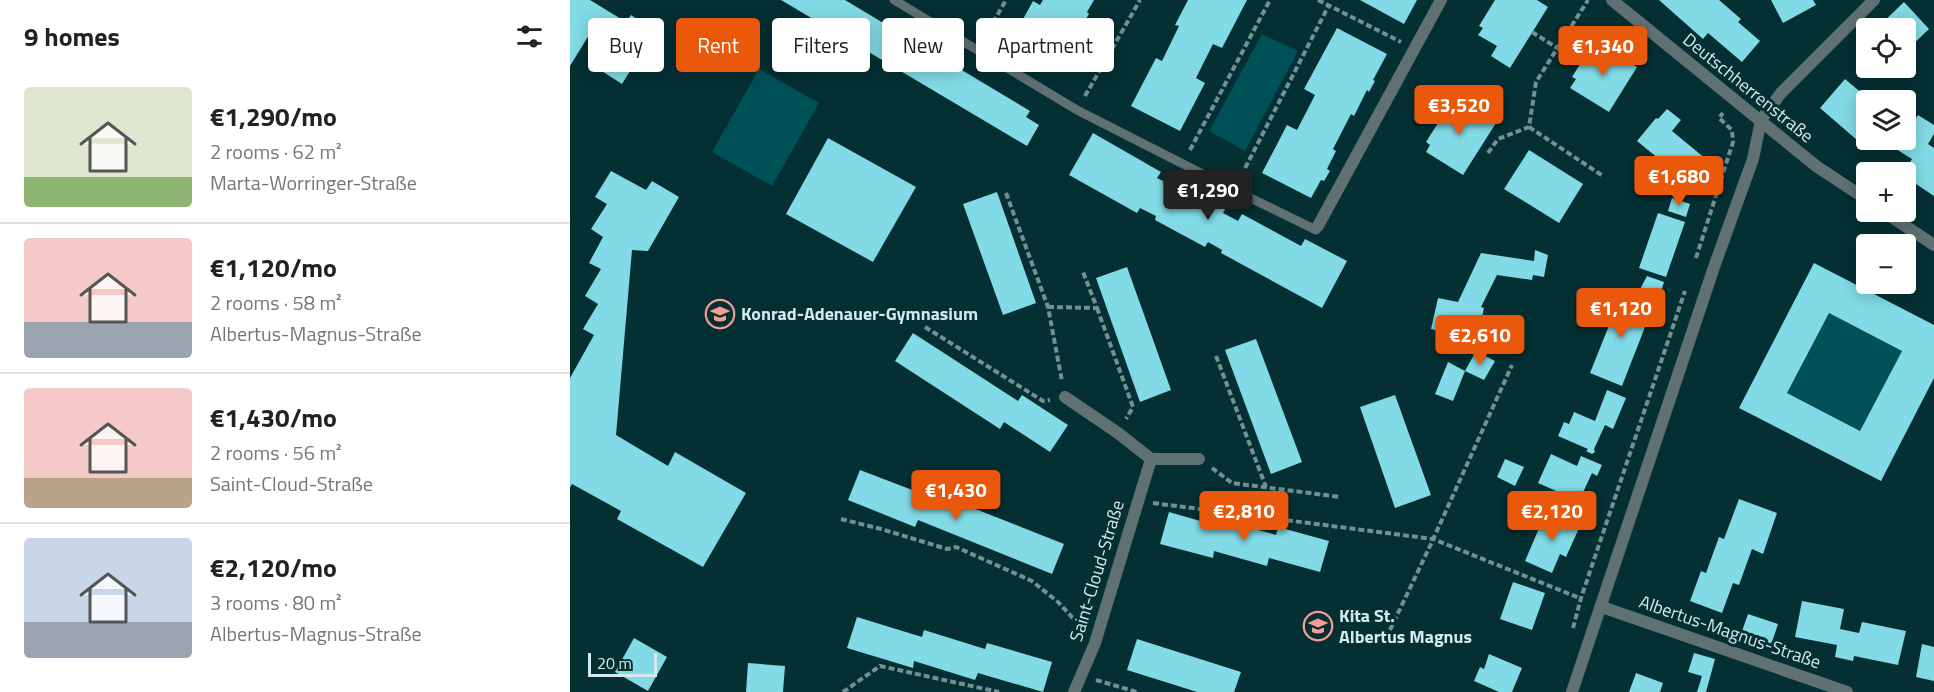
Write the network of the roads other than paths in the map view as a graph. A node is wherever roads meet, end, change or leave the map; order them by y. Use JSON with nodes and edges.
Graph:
{"nodes":[{"id":1,"x":894,"y":0,"type":"edge"},
{"id":2,"x":1441,"y":0,"type":"edge"},
{"id":3,"x":1612,"y":0,"type":"edge"},
{"id":4,"x":1874,"y":0,"type":"edge"},
{"id":5,"x":1761,"y":120,"type":"junction"},
{"id":6,"x":1856,"y":192,"type":"edge"},
{"id":7,"x":1899,"y":222,"type":"edge"},
{"id":8,"x":1318,"y":226,"type":"joint"},
{"id":9,"x":1934,"y":245,"type":"edge"},
{"id":10,"x":1065,"y":397,"type":"road end"},
{"id":11,"x":1151,"y":459,"type":"junction"},
{"id":12,"x":1199,"y":459,"type":"road end"},
{"id":13,"x":1602,"y":607,"type":"junction"},
{"id":14,"x":1074,"y":692,"type":"edge"},
{"id":15,"x":1572,"y":692,"type":"edge"},
{"id":16,"x":1846,"y":692,"type":"edge"}],
"edges":[{"from":1,"to":8,"type":"lane"},
{"from":2,"to":8,"type":"street"},
{"from":3,"to":5,"type":"street","name":"Deutschherrenstraße"},
{"from":4,"to":5,"type":"street"},
{"from":5,"to":6,"type":"street","name":"Deutschherrenstraße"},
{"from":5,"to":13,"type":"street"},
{"from":7,"to":9,"type":"street"},
{"from":10,"to":11,"type":"street"},
{"from":11,"to":12,"type":"street"},
{"from":11,"to":14,"type":"street","name":"Saint-Cloud-Straße"},
{"from":13,"to":15,"type":"street"},
{"from":13,"to":16,"type":"street","name":"Albertus-Magnus-Straße"}]}
